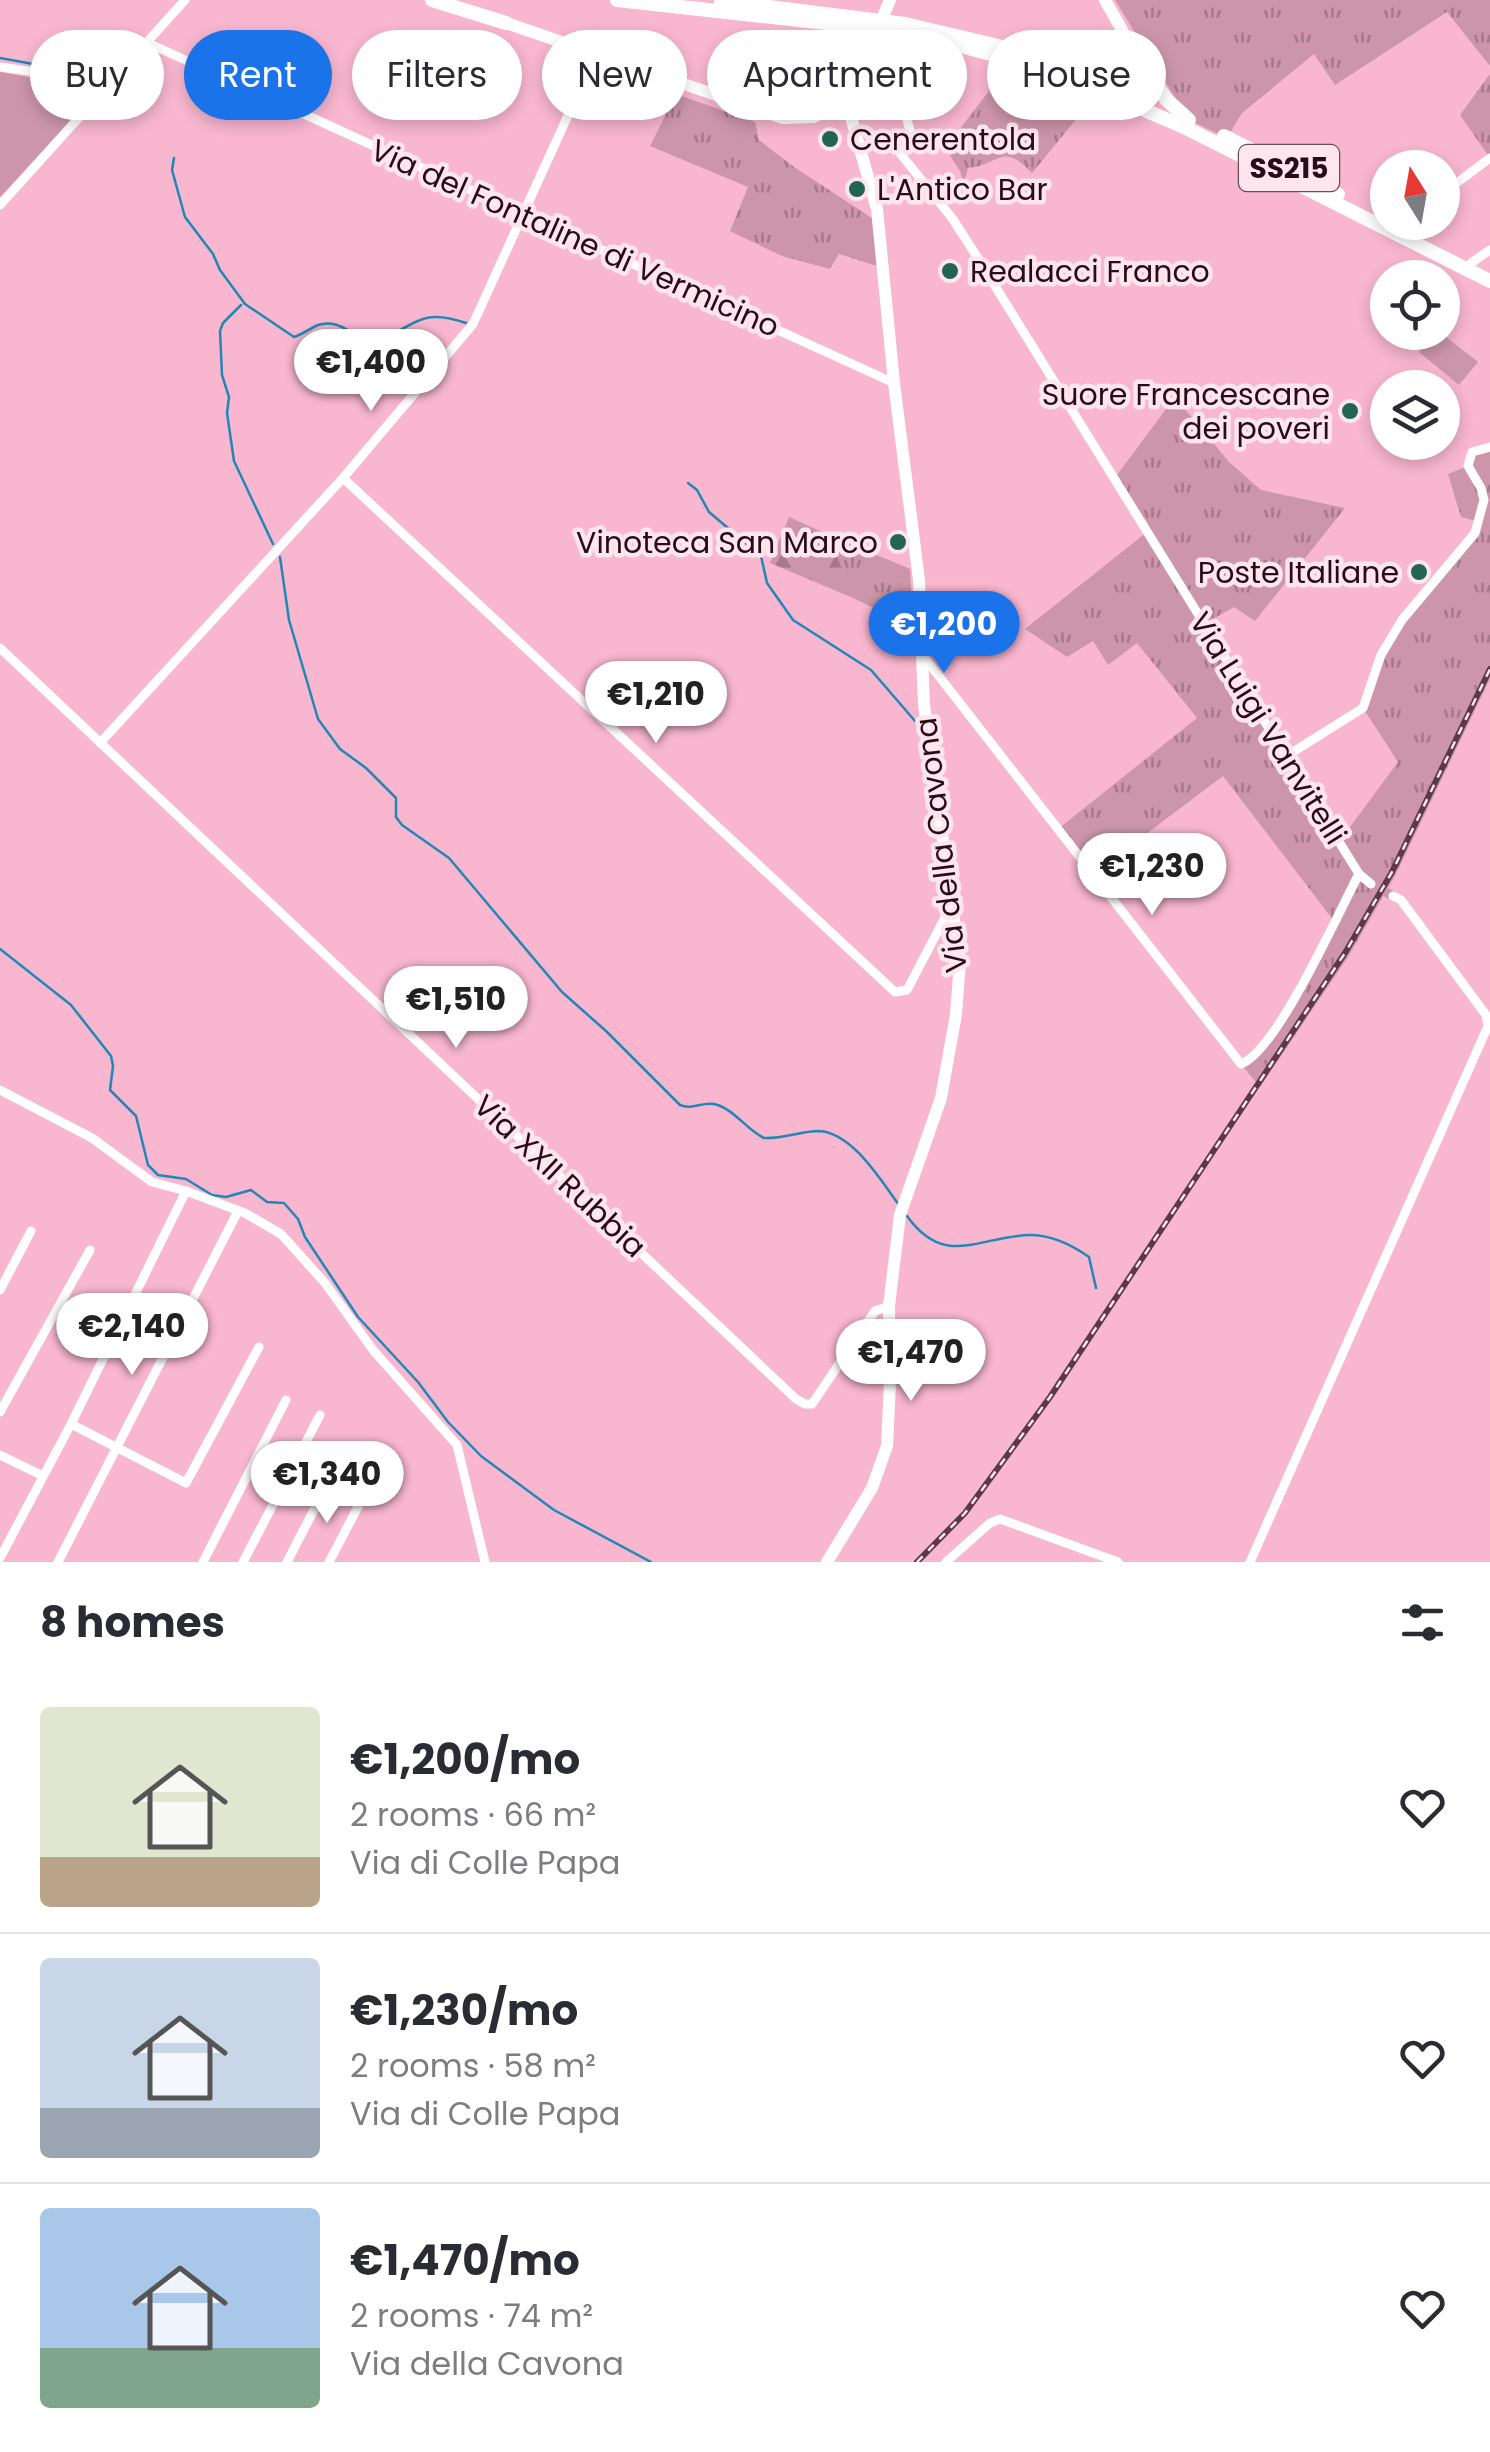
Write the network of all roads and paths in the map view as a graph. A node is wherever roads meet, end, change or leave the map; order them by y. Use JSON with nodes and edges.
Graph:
{"nodes":[{"id":1,"x":185,"y":0,"type":"edge"},
{"id":2,"x":432,"y":0,"type":"edge"},
{"id":3,"x":487,"y":0,"type":"edge"},
{"id":4,"x":616,"y":0,"type":"edge"},
{"id":5,"x":710,"y":0,"type":"edge"},
{"id":6,"x":1105,"y":0,"type":"edge"},
{"id":7,"x":855,"y":21,"type":"junction"},
{"id":8,"x":506,"y":23,"type":"junction"},
{"id":9,"x":904,"y":28,"type":"junction"},
{"id":10,"x":159,"y":30,"type":"edge"},
{"id":11,"x":1123,"y":30,"type":"edge"},
{"id":12,"x":542,"y":35,"type":"edge"},
{"id":13,"x":987,"y":44,"type":"edge"},
{"id":14,"x":164,"y":50,"type":"edge"},
{"id":15,"x":0,"y":67,"type":"edge"},
{"id":16,"x":30,"y":71,"type":"edge"},
{"id":17,"x":1166,"y":100,"type":"edge"},
{"id":18,"x":1166,"y":109,"type":"edge"},
{"id":19,"x":78,"y":120,"type":"edge"},
{"id":20,"x":566,"y":120,"type":"edge"},
{"id":21,"x":852,"y":120,"type":"edge"},
{"id":22,"x":909,"y":120,"type":"edge"},
{"id":23,"x":1189,"y":120,"type":"junction"},
{"id":24,"x":1490,"y":158,"type":"edge"},
{"id":25,"x":1460,"y":180,"type":"edge"},
{"id":26,"x":0,"y":205,"type":"edge"},
{"id":27,"x":1370,"y":210,"type":"edge"},
{"id":28,"x":523,"y":215,"type":"junction"},
{"id":29,"x":1428,"y":240,"type":"edge"},
{"id":30,"x":1490,"y":250,"type":"edge"},
{"id":31,"x":1471,"y":263,"type":"junction"},
{"id":32,"x":1490,"y":272,"type":"edge"},
{"id":33,"x":1490,"y":281,"type":"edge"},
{"id":34,"x":894,"y":383,"type":"junction"},
{"id":35,"x":1490,"y":446,"type":"edge"},
{"id":36,"x":342,"y":478,"type":"junction"},
{"id":37,"x":1485,"y":524,"type":"edge"},
{"id":38,"x":0,"y":648,"type":"edge"},
{"id":39,"x":922,"y":654,"type":"junction"},
{"id":40,"x":100,"y":742,"type":"junction"},
{"id":41,"x":1286,"y":757,"type":"junction"},
{"id":42,"x":1358,"y":874,"type":"junction"},
{"id":43,"x":1371,"y":884,"type":"tunnel mouth"},
{"id":44,"x":1394,"y":896,"type":"tunnel mouth"},
{"id":45,"x":953,"y":902,"type":"junction"},
{"id":46,"x":1,"y":1093,"type":"edge"},
{"id":47,"x":186,"y":1191,"type":"junction"},
{"id":48,"x":238,"y":1211,"type":"junction"},
{"id":49,"x":31,"y":1231,"type":"dead end"},
{"id":50,"x":90,"y":1250,"type":"dead end"},
{"id":51,"x":0,"y":1290,"type":"edge"},
{"id":52,"x":889,"y":1306,"type":"junction"},
{"id":53,"x":259,"y":1348,"type":"dead end"},
{"id":54,"x":286,"y":1400,"type":"dead end"},
{"id":55,"x":0,"y":1412,"type":"edge"},
{"id":56,"x":320,"y":1415,"type":"dead end"},
{"id":57,"x":71,"y":1424,"type":"junction"},
{"id":58,"x":118,"y":1448,"type":"junction"},
{"id":59,"x":0,"y":1455,"type":"edge"},
{"id":60,"x":333,"y":1473,"type":"dead end"},
{"id":61,"x":43,"y":1476,"type":"junction"},
{"id":62,"x":370,"y":1484,"type":"dead end"},
{"id":63,"x":0,"y":1558,"type":"edge"},
{"id":64,"x":58,"y":1562,"type":"edge"},
{"id":65,"x":203,"y":1562,"type":"edge"},
{"id":66,"x":243,"y":1562,"type":"edge"},
{"id":67,"x":287,"y":1562,"type":"edge"},
{"id":68,"x":329,"y":1562,"type":"edge"},
{"id":69,"x":486,"y":1562,"type":"edge"},
{"id":70,"x":827,"y":1562,"type":"edge"},
{"id":71,"x":946,"y":1562,"type":"edge"},
{"id":72,"x":1118,"y":1562,"type":"edge"},
{"id":73,"x":1250,"y":1562,"type":"edge"}],
"edges":[{"from":1,"to":10,"type":"street"},
{"from":2,"to":8,"type":"main road"},
{"from":3,"to":8,"type":"main road"},
{"from":4,"to":7,"type":"main road","number":"SS215"},
{"from":5,"to":7,"type":"main road","number":"SS215"},
{"from":6,"to":11,"type":"main road"},
{"from":7,"to":9,"type":"main road","number":"SS215"},
{"from":8,"to":12,"type":"main road"},
{"from":9,"to":13,"type":"main road","number":"SS215"},
{"from":9,"to":33,"type":"main road","number":"SS215"},
{"from":14,"to":28,"type":"street","name":"Via del Fontaline di Vermicino"},
{"from":15,"to":16,"type":"street"},
{"from":17,"to":23,"type":"main road"},
{"from":18,"to":23,"type":"main road","number":"SS215"},
{"from":19,"to":26,"type":"street"},
{"from":20,"to":28,"type":"street"},
{"from":21,"to":34,"type":"main road","name":"Via della Cavona"},
{"from":22,"to":41,"type":"street","name":"Via Luigi Vanvitelli"},
{"from":23,"to":27,"type":"main road","number":"SS215"},
{"from":24,"to":25,"type":"street"},
{"from":28,"to":34,"type":"street","name":"Via del Fontaline di Vermicino"},
{"from":28,"to":36,"type":"street"},
{"from":29,"to":31,"type":"main road","number":"SS215"},
{"from":30,"to":31,"type":"street"},
{"from":31,"to":32,"type":"main road","number":"SS215"},
{"from":34,"to":39,"type":"main road","name":"Via della Cavona"},
{"from":35,"to":37,"type":"street"},
{"from":36,"to":40,"type":"street"},
{"from":36,"to":45,"type":"street"},
{"from":37,"to":41,"type":"street"},
{"from":38,"to":40,"type":"street","name":"Via XXII Rubbia"},
{"from":39,"to":42,"type":"street"},
{"from":39,"to":45,"type":"main road","name":"Via della Cavona"},
{"from":40,"to":52,"type":"street","name":"Via XXII Rubbia"},
{"from":41,"to":42,"type":"street","name":"Via Luigi Vanvitelli"},
{"from":42,"to":43,"type":"street","name":"Via Luigi Vanvitelli"},
{"from":44,"to":73,"type":"street"},
{"from":45,"to":52,"type":"main road","name":"Via della Cavona"},
{"from":46,"to":47,"type":"street"},
{"from":47,"to":48,"type":"street"},
{"from":47,"to":57,"type":"street"},
{"from":48,"to":58,"type":"street"},
{"from":48,"to":69,"type":"street"},
{"from":49,"to":51,"type":"street"},
{"from":50,"to":55,"type":"street"},
{"from":52,"to":70,"type":"main road","name":"Via della Cavona"},
{"from":53,"to":58,"type":"street"},
{"from":54,"to":65,"type":"street"},
{"from":56,"to":66,"type":"street"},
{"from":57,"to":58,"type":"street"},
{"from":57,"to":61,"type":"street"},
{"from":58,"to":64,"type":"street"},
{"from":59,"to":61,"type":"street"},
{"from":60,"to":67,"type":"street"},
{"from":61,"to":63,"type":"street"},
{"from":62,"to":68,"type":"street"},
{"from":71,"to":72,"type":"street"}]}
